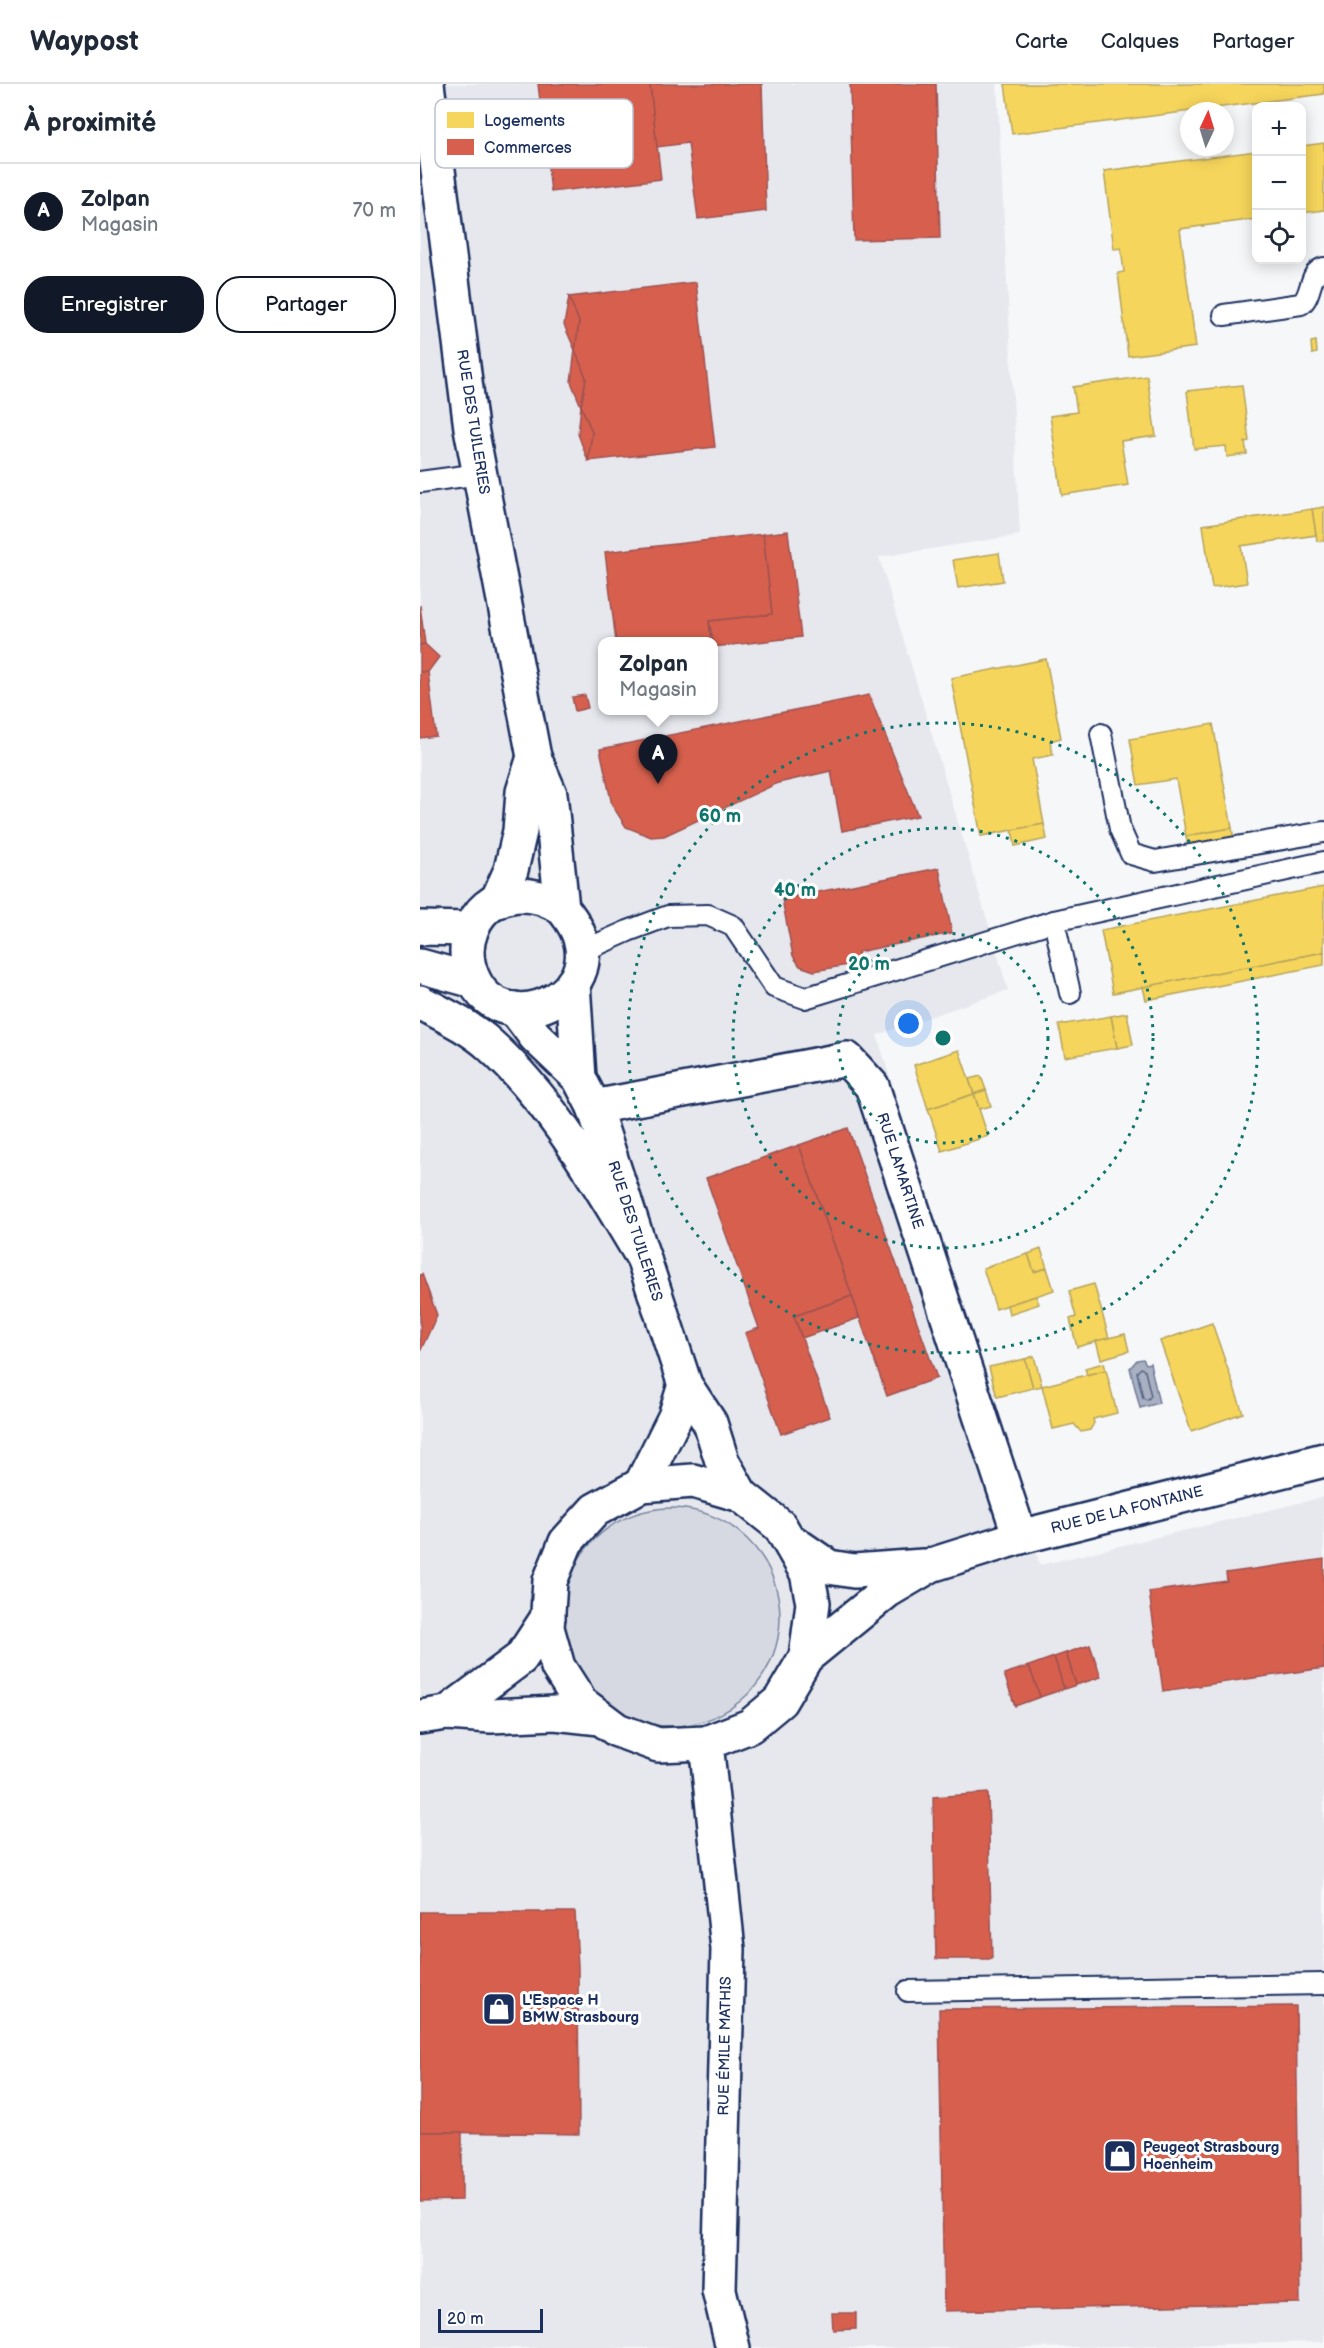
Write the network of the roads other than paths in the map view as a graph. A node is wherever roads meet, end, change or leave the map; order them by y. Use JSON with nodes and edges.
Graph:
{"nodes":[{"id":1,"x":427,"y":84,"type":"edge"},
{"id":2,"x":431,"y":194,"type":"edge"},
{"id":3,"x":1324,"y":268,"type":"edge"},
{"id":4,"x":1224,"y":315,"type":"dead end"},
{"id":5,"x":480,"y":474,"type":"junction"},
{"id":6,"x":420,"y":483,"type":"edge"},
{"id":7,"x":1101,"y":734,"type":"dead end"},
{"id":8,"x":534,"y":757,"type":"junction"},
{"id":9,"x":1324,"y":832,"type":"edge"},
{"id":10,"x":1324,"y":862,"type":"edge"},
{"id":11,"x":497,"y":901,"type":"junction"},
{"id":12,"x":562,"y":908,"type":"junction"},
{"id":13,"x":1054,"y":921,"type":"junction"},
{"id":14,"x":420,"y":928,"type":"edge"},
{"id":15,"x":471,"y":929,"type":"junction"},
{"id":16,"x":583,"y":951,"type":"junction"},
{"id":17,"x":420,"y":966,"type":"edge"},
{"id":18,"x":474,"y":981,"type":"junction"},
{"id":19,"x":573,"y":983,"type":"junction"},
{"id":20,"x":1070,"y":993,"type":"dead end"},
{"id":21,"x":420,"y":1002,"type":"edge"},
{"id":22,"x":515,"y":1009,"type":"junction"},
{"id":23,"x":579,"y":1078,"type":"junction"},
{"id":24,"x":594,"y":1107,"type":"junction"},
{"id":25,"x":644,"y":1260,"type":"junction"},
{"id":26,"x":686,"y":1385,"type":"junction"},
{"id":27,"x":1324,"y":1460,"type":"edge"},
{"id":28,"x":641,"y":1485,"type":"junction"},
{"id":29,"x":741,"y":1495,"type":"junction"},
{"id":30,"x":1020,"y":1537,"type":"junction"},
{"id":31,"x":788,"y":1539,"type":"junction"},
{"id":32,"x":931,"y":1565,"type":"junction"},
{"id":33,"x":548,"y":1617,"type":"junction"},
{"id":34,"x":806,"y":1657,"type":"junction"},
{"id":35,"x":434,"y":1715,"type":"edge"},
{"id":36,"x":600,"y":1718,"type":"junction"},
{"id":37,"x":706,"y":1743,"type":"junction"},
{"id":38,"x":1324,"y":1984,"type":"edge"},
{"id":39,"x":908,"y":1990,"type":"dead end"},
{"id":40,"x":733,"y":2348,"type":"edge"}],
"edges":[{"from":1,"to":2,"type":"main road","name":"RUE DES TUILERIES"},
{"from":2,"to":5,"type":"main road","name":"RUE DES TUILERIES"},
{"from":3,"to":4,"type":"lane"},
{"from":5,"to":6,"type":"lane"},
{"from":5,"to":8,"type":"main road","name":"RUE DES TUILERIES"},
{"from":7,"to":9,"type":"lane"},
{"from":8,"to":11,"type":"main road","name":"RUE DES TUILERIES"},
{"from":8,"to":12,"type":"main road","name":"RUE DES TUILERIES"},
{"from":10,"to":13,"type":"lane"},
{"from":11,"to":12,"type":"main road"},
{"from":11,"to":15,"type":"main road","name":"RUE DES TUILERIES"},
{"from":12,"to":16,"type":"main road","name":"RUE DES TUILERIES"},
{"from":13,"to":16,"type":"lane"},
{"from":13,"to":20,"type":"lane"},
{"from":14,"to":15,"type":"main road"},
{"from":15,"to":18,"type":"main road"},
{"from":16,"to":19,"type":"main road","name":"RUE DES TUILERIES"},
{"from":17,"to":18,"type":"main road"},
{"from":18,"to":22,"type":"main road","name":"RUE DES TUILERIES"},
{"from":19,"to":22,"type":"main road","name":"RUE DES TUILERIES"},
{"from":19,"to":23,"type":"main road","name":"RUE DES TUILERIES"},
{"from":21,"to":25,"type":"main road"},
{"from":22,"to":23,"type":"main road","name":"RUE DES TUILERIES"},
{"from":23,"to":24,"type":"main road","name":"RUE DES TUILERIES"},
{"from":24,"to":25,"type":"main road","name":"RUE DES TUILERIES"},
{"from":24,"to":30,"type":"main road","name":"RUE LAMARTINE"},
{"from":25,"to":26,"type":"main road","name":"RUE DES TUILERIES"},
{"from":26,"to":28,"type":"main road"},
{"from":26,"to":29,"type":"main road","name":"RUE DES TUILERIES"},
{"from":27,"to":30,"type":"main road","name":"RUE DE LA FONTAINE"},
{"from":28,"to":29,"type":"main road","name":"RUE DE LA FONTAINE"},
{"from":28,"to":33,"type":"main road","name":"RUE DE LA FONTAINE"},
{"from":29,"to":31,"type":"main road","name":"RUE DE LA FONTAINE"},
{"from":30,"to":32,"type":"main road","name":"RUE DE LA FONTAINE"},
{"from":31,"to":32,"type":"main road","name":"RUE DE LA FONTAINE"},
{"from":31,"to":34,"type":"main road","name":"RUE DE LA FONTAINE"},
{"from":32,"to":34,"type":"main road","name":"RUE DE LA FONTAINE"},
{"from":33,"to":35,"type":"main road","name":"RUE DE LA FONTAINE"},
{"from":33,"to":36,"type":"main road","name":"RUE DE LA FONTAINE"},
{"from":34,"to":37,"type":"main road","name":"RUE DE LA FONTAINE"},
{"from":35,"to":36,"type":"main road","name":"RUE DE LA FONTAINE"},
{"from":36,"to":37,"type":"main road","name":"RUE DE LA FONTAINE"},
{"from":37,"to":40,"type":"main road","name":"RUE ÉMILE MATHIS"},
{"from":38,"to":39,"type":"lane"}]}
